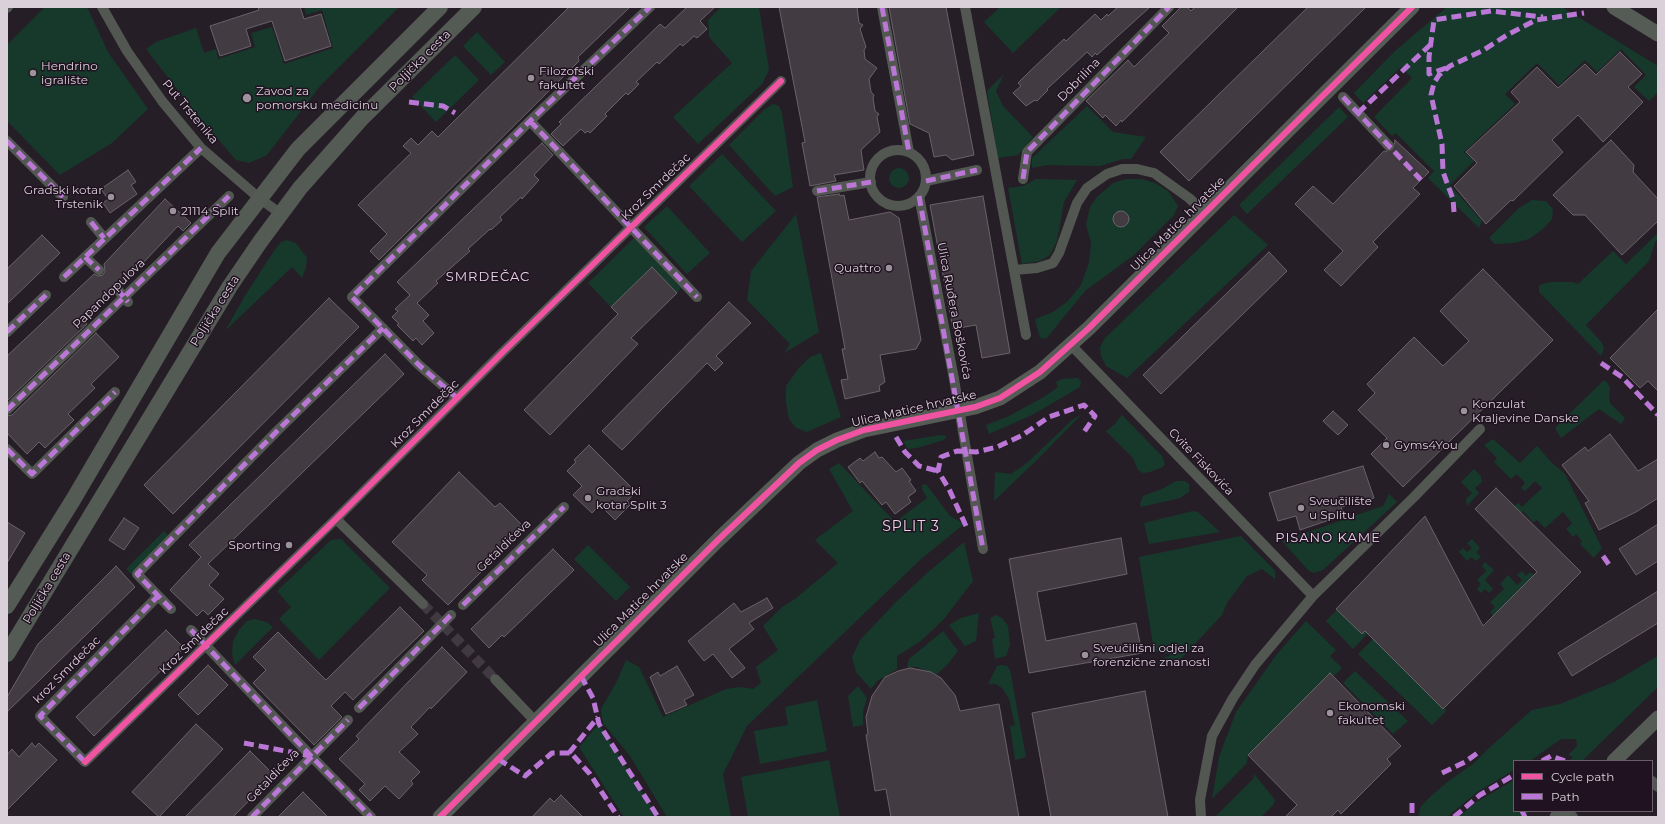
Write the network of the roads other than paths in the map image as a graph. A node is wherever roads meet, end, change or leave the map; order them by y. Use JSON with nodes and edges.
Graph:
{"nodes":[{"id":1,"x":102,"y":7,"type":"edge"},
{"id":2,"x":440,"y":7,"type":"edge"},
{"id":3,"x":474,"y":7,"type":"edge"},
{"id":4,"x":650,"y":7,"type":"edge"},
{"id":5,"x":882,"y":7,"type":"edge"},
{"id":6,"x":965,"y":7,"type":"edge"},
{"id":7,"x":1169,"y":7,"type":"edge"},
{"id":8,"x":1412,"y":7,"type":"edge"},
{"id":9,"x":1614,"y":7,"type":"edge"},
{"id":10,"x":1658,"y":34,"type":"edge"},
{"id":11,"x":781,"y":81,"type":"dead end"},
{"id":12,"x":1343,"y":97,"type":"dead end"},
{"id":13,"x":530,"y":121,"type":"junction"},
{"id":14,"x":7,"y":142,"type":"edge"},
{"id":15,"x":1389,"y":146,"type":"tunnel mouth"},
{"id":16,"x":201,"y":148,"type":"junction"},
{"id":17,"x":909,"y":152,"type":"junction"},
{"id":18,"x":977,"y":170,"type":"dead end"},
{"id":19,"x":1023,"y":178,"type":"dead end"},
{"id":20,"x":926,"y":180,"type":"junction"},
{"id":21,"x":871,"y":182,"type":"junction"},
{"id":22,"x":817,"y":191,"type":"dead end"},
{"id":23,"x":228,"y":196,"type":"dead end"},
{"id":24,"x":920,"y":196,"type":"junction"},
{"id":25,"x":63,"y":197,"type":"dead end"},
{"id":26,"x":259,"y":198,"type":"junction"},
{"id":27,"x":1205,"y":213,"type":"junction"},
{"id":28,"x":281,"y":214,"type":"junction"},
{"id":29,"x":91,"y":222,"type":"dead end"},
{"id":30,"x":631,"y":226,"type":"junction"},
{"id":31,"x":104,"y":238,"type":"junction"},
{"id":32,"x":85,"y":257,"type":"junction"},
{"id":33,"x":99,"y":270,"type":"dead end"},
{"id":34,"x":1014,"y":270,"type":"junction"},
{"id":35,"x":64,"y":277,"type":"dead end"},
{"id":36,"x":117,"y":289,"type":"dead end"},
{"id":37,"x":46,"y":295,"type":"dead end"},
{"id":38,"x":697,"y":297,"type":"dead end"},
{"id":39,"x":127,"y":300,"type":"junction"},
{"id":40,"x":383,"y":328,"type":"junction"},
{"id":41,"x":7,"y":332,"type":"edge"},
{"id":42,"x":1026,"y":335,"type":"dead end"},
{"id":43,"x":1071,"y":345,"type":"junction"},
{"id":44,"x":115,"y":392,"type":"dead end"},
{"id":45,"x":457,"y":398,"type":"junction"},
{"id":46,"x":7,"y":410,"type":"edge"},
{"id":47,"x":1480,"y":429,"type":"dead end"},
{"id":48,"x":7,"y":449,"type":"edge"},
{"id":49,"x":564,"y":507,"type":"dead end"},
{"id":50,"x":336,"y":519,"type":"junction"},
{"id":51,"x":983,"y":549,"type":"dead end"},
{"id":52,"x":158,"y":596,"type":"junction"},
{"id":53,"x":1313,"y":596,"type":"junction"},
{"id":54,"x":423,"y":604,"type":"tunnel mouth"},
{"id":55,"x":463,"y":605,"type":"dead end"},
{"id":56,"x":7,"y":606,"type":"edge"},
{"id":57,"x":171,"y":609,"type":"dead end"},
{"id":58,"x":451,"y":616,"type":"dead end"},
{"id":59,"x":191,"y":630,"type":"dead end"},
{"id":60,"x":206,"y":644,"type":"junction"},
{"id":61,"x":7,"y":654,"type":"edge"},
{"id":62,"x":495,"y":679,"type":"tunnel mouth"},
{"id":63,"x":359,"y":708,"type":"dead end"},
{"id":64,"x":1658,"y":718,"type":"edge"},
{"id":65,"x":348,"y":720,"type":"dead end"},
{"id":66,"x":536,"y":722,"type":"junction"},
{"id":67,"x":311,"y":756,"type":"junction"},
{"id":68,"x":1615,"y":760,"type":"edge"},
{"id":69,"x":85,"y":762,"type":"joint"},
{"id":70,"x":252,"y":817,"type":"edge"},
{"id":71,"x":371,"y":817,"type":"edge"},
{"id":72,"x":440,"y":817,"type":"edge"},
{"id":73,"x":1201,"y":817,"type":"edge"}],
"edges":[{"from":1,"to":16,"type":"street","name":"Put Trstenika"},
{"from":2,"to":26,"type":"main road","name":"Poljička cesta"},
{"from":3,"to":28,"type":"main road","name":"Poljička cesta"},
{"from":4,"to":13,"type":"street","name":"Kroz Smrdečac"},
{"from":5,"to":17,"type":"street"},
{"from":6,"to":34,"type":"street"},
{"from":7,"to":19,"type":"street","name":"Dobrilina"},
{"from":8,"to":27,"type":"street","name":"Ulica Matice hrvatske"},
{"from":9,"to":10,"type":"street"},
{"from":11,"to":30,"type":"street","name":"Kroz Smrdečac"},
{"from":12,"to":15,"type":"street"},
{"from":13,"to":30,"type":"street","name":"Kroz Smrdečac"},
{"from":13,"to":40,"type":"street","name":"Kroz Smrdečac"},
{"from":14,"to":25,"type":"street"},
{"from":16,"to":26,"type":"street","name":"Put Trstenika"},
{"from":16,"to":31,"type":"street"},
{"from":17,"to":20,"type":"street"},
{"from":17,"to":21,"type":"street"},
{"from":18,"to":20,"type":"street"},
{"from":20,"to":24,"type":"street"},
{"from":21,"to":22,"type":"street"},
{"from":21,"to":24,"type":"street"},
{"from":23,"to":39,"type":"street","name":"Papandopulova"},
{"from":24,"to":51,"type":"street","name":"Ulica Ruđera Boškovića","bridge":true},
{"from":26,"to":28,"type":"street","name":"Put Trstenika"},
{"from":26,"to":56,"type":"main road","name":"Poljička cesta"},
{"from":27,"to":34,"type":"street"},
{"from":27,"to":43,"type":"street","name":"Ulica Matice hrvatske"},
{"from":28,"to":61,"type":"main road","name":"Poljička cesta"},
{"from":29,"to":31,"type":"street"},
{"from":30,"to":38,"type":"street","name":"Kroz Smrdečac"},
{"from":30,"to":45,"type":"street","name":"Kroz Smrdečac"},
{"from":31,"to":32,"type":"street"},
{"from":32,"to":33,"type":"street","name":"Papandopulova"},
{"from":32,"to":35,"type":"street"},
{"from":34,"to":42,"type":"street"},
{"from":36,"to":39,"type":"street"},
{"from":37,"to":41,"type":"street"},
{"from":39,"to":46,"type":"street","name":"Papandopulova"},
{"from":40,"to":45,"type":"street","name":"Kroz Smrdečac"},
{"from":40,"to":52,"type":"street"},
{"from":43,"to":53,"type":"street","name":"Cvite Fiskovića"},
{"from":43,"to":66,"type":"street","name":"Ulica Matice hrvatske"},
{"from":44,"to":48,"type":"street"},
{"from":45,"to":50,"type":"street","name":"Kroz Smrdečac"},
{"from":47,"to":53,"type":"street"},
{"from":49,"to":55,"type":"street","name":"Getaldićeva"},
{"from":50,"to":54,"type":"street"},
{"from":50,"to":60,"type":"street","name":"Kroz Smrdečac"},
{"from":52,"to":57,"type":"street"},
{"from":52,"to":69,"type":"street","name":"kroz Smrdečac"},
{"from":53,"to":73,"type":"street"},
{"from":58,"to":63,"type":"street"},
{"from":59,"to":60,"type":"street"},
{"from":60,"to":67,"type":"street"},
{"from":60,"to":69,"type":"street","name":"Kroz Smrdečac"},
{"from":62,"to":66,"type":"street"},
{"from":64,"to":68,"type":"street"},
{"from":65,"to":67,"type":"street","name":"Getaldićeva"},
{"from":66,"to":72,"type":"street","name":"Ulica Matice hrvatske"},
{"from":67,"to":70,"type":"street","name":"Getaldićeva"},
{"from":67,"to":71,"type":"street"}]}
